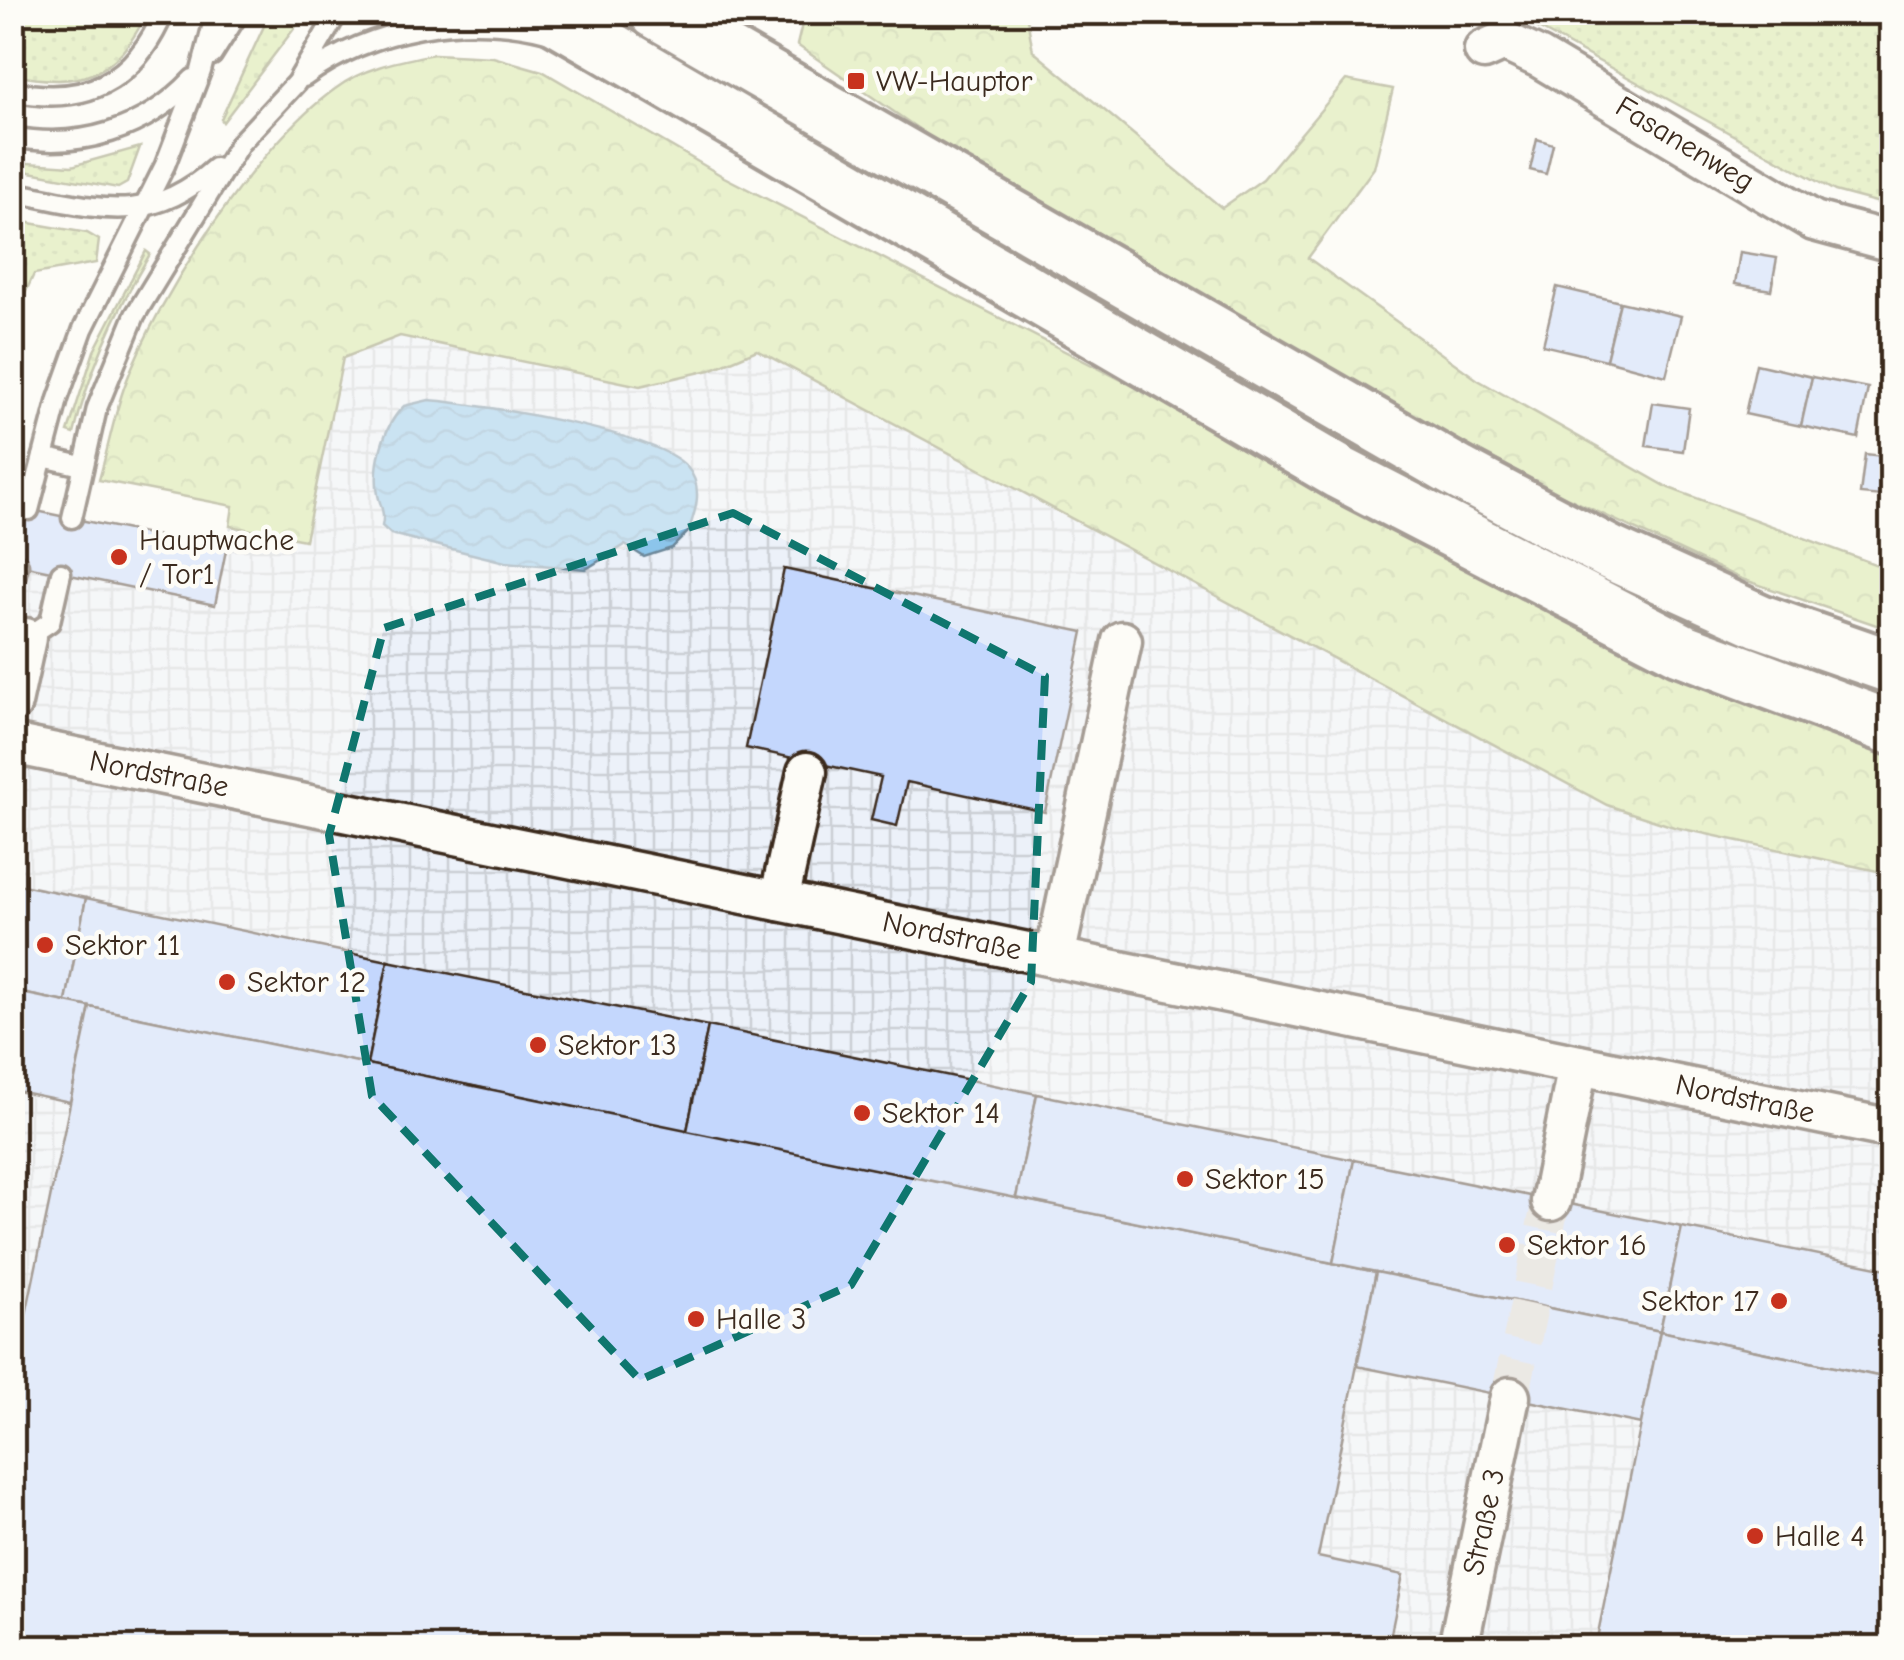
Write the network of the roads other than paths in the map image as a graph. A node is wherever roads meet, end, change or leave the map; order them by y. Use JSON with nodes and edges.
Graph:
{"nodes":[{"id":1,"x":164,"y":12,"type":"edge"},
{"id":2,"x":216,"y":12,"type":"edge"},
{"id":3,"x":239,"y":12,"type":"edge"},
{"id":4,"x":338,"y":12,"type":"edge"},
{"id":5,"x":547,"y":12,"type":"edge"},
{"id":6,"x":656,"y":12,"type":"edge"},
{"id":7,"x":609,"y":49,"type":"junction"},
{"id":8,"x":1484,"y":50,"type":"dead end"},
{"id":9,"x":201,"y":71,"type":"junction"},
{"id":10,"x":296,"y":83,"type":"junction"},
{"id":11,"x":12,"y":91,"type":"edge"},
{"id":12,"x":12,"y":137,"type":"edge"},
{"id":13,"x":240,"y":143,"type":"junction"},
{"id":14,"x":12,"y":192,"type":"edge"},
{"id":15,"x":144,"y":209,"type":"junction"},
{"id":16,"x":1892,"y":242,"type":"edge"},
{"id":17,"x":42,"y":457,"type":"junction"},
{"id":18,"x":82,"y":466,"type":"junction"},
{"id":19,"x":30,"y":510,"type":"dead end"},
{"id":20,"x":72,"y":518,"type":"dead end"},
{"id":21,"x":18,"y":565,"type":"dead end"},
{"id":22,"x":61,"y":573,"type":"dead end"},
{"id":23,"x":12,"y":590,"type":"edge"},
{"id":24,"x":19,"y":629,"type":"edge"},
{"id":25,"x":1122,"y":641,"type":"dead end"},
{"id":26,"x":1892,"y":667,"type":"edge"},
{"id":27,"x":12,"y":704,"type":"edge"},
{"id":28,"x":1892,"y":728,"type":"edge"},
{"id":29,"x":12,"y":744,"type":"edge"},
{"id":30,"x":807,"y":772,"type":"dead end"},
{"id":31,"x":779,"y":901,"type":"junction"},
{"id":32,"x":1054,"y":957,"type":"junction"},
{"id":33,"x":1578,"y":1065,"type":"junction"},
{"id":34,"x":1892,"y":1129,"type":"edge"},
{"id":35,"x":1551,"y":1200,"type":"tunnel mouth"},
{"id":36,"x":1510,"y":1398,"type":"tunnel mouth"},
{"id":37,"x":1458,"y":1648,"type":"edge"}],
"edges":[{"from":1,"to":11,"type":"lane"},
{"from":2,"to":9,"type":"lane"},
{"from":3,"to":9,"type":"lane"},
{"from":4,"to":10,"type":"lane"},
{"from":5,"to":7,"type":"main road"},
{"from":6,"to":26,"type":"main road"},
{"from":7,"to":10,"type":"lane"},
{"from":7,"to":28,"type":"main road"},
{"from":8,"to":16,"type":"street","name":"Fasanenweg"},
{"from":9,"to":12,"type":"lane"},
{"from":9,"to":15,"type":"lane"},
{"from":10,"to":13,"type":"lane"},
{"from":13,"to":15,"type":"lane"},
{"from":13,"to":18,"type":"lane"},
{"from":14,"to":15,"type":"lane"},
{"from":15,"to":17,"type":"lane"},
{"from":17,"to":18,"type":"lane"},
{"from":17,"to":19,"type":"lane"},
{"from":18,"to":20,"type":"lane"},
{"from":21,"to":23,"type":"lane"},
{"from":22,"to":24,"type":"lane"},
{"from":24,"to":27,"type":"street"},
{"from":25,"to":32,"type":"street"},
{"from":29,"to":31,"type":"street","name":"Nordstraße"},
{"from":30,"to":31,"type":"street"},
{"from":31,"to":32,"type":"street","name":"Nordstraße"},
{"from":32,"to":33,"type":"street","name":"Nordstraße"},
{"from":33,"to":34,"type":"street","name":"Nordstraße"},
{"from":33,"to":35,"type":"street"},
{"from":36,"to":37,"type":"street","name":"Straße 3"}]}
